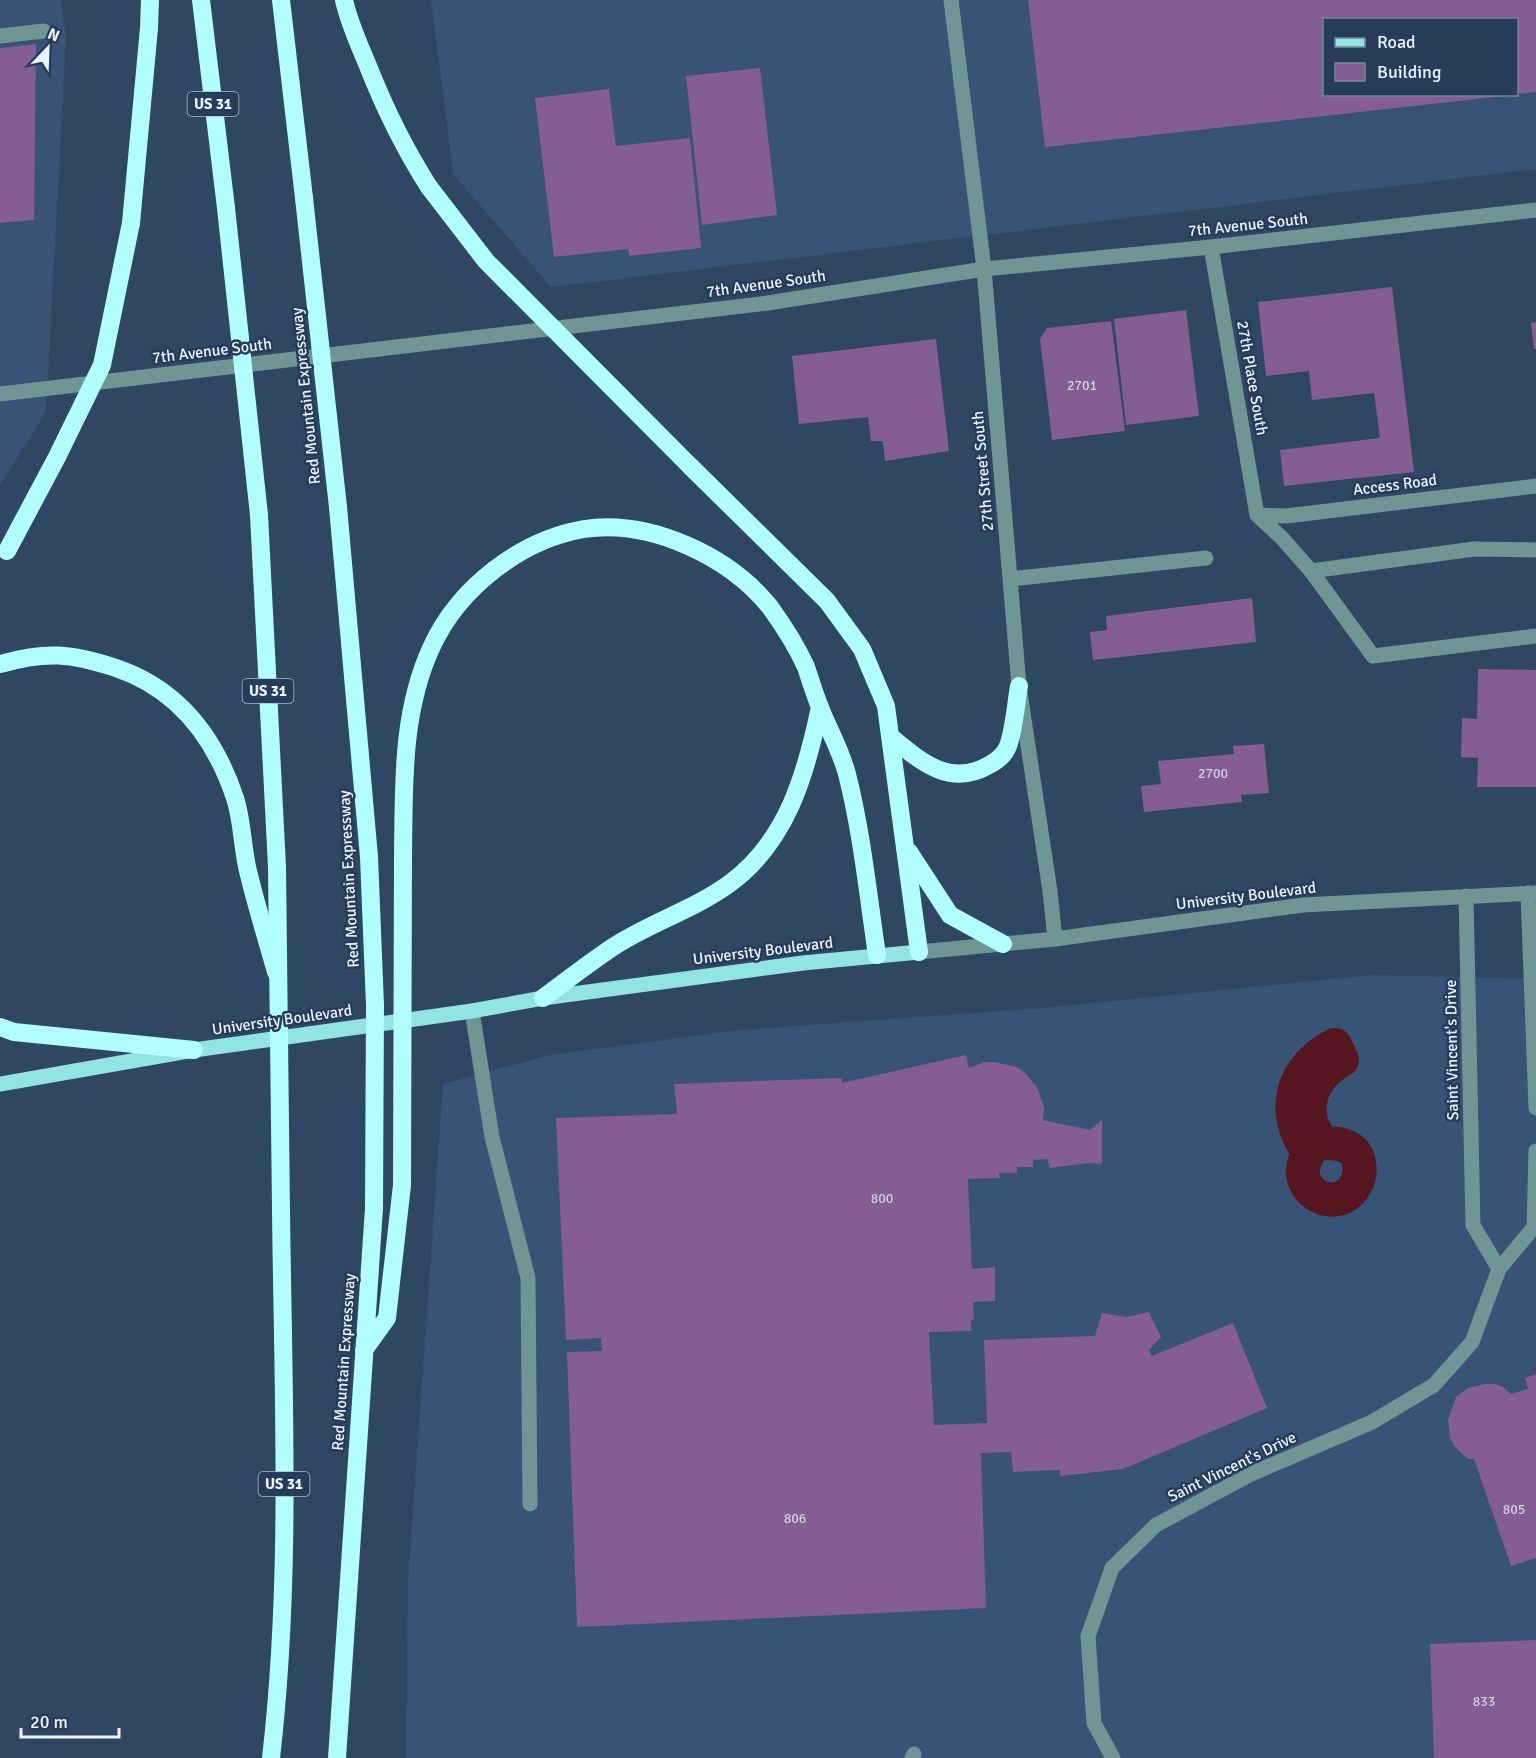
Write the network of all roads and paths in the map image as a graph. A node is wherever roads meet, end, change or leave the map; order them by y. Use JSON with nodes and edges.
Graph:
{"nodes":[{"id":1,"x":150,"y":0,"type":"edge"},
{"id":2,"x":201,"y":0,"type":"edge"},
{"id":3,"x":281,"y":0,"type":"edge"},
{"id":4,"x":344,"y":0,"type":"edge"},
{"id":5,"x":951,"y":0,"type":"edge"},
{"id":6,"x":44,"y":31,"type":"dead end"},
{"id":7,"x":0,"y":36,"type":"edge"},
{"id":8,"x":1536,"y":210,"type":"edge"},
{"id":9,"x":1211,"y":248,"type":"junction"},
{"id":10,"x":984,"y":269,"type":"junction"},
{"id":11,"x":0,"y":394,"type":"edge"},
{"id":12,"x":1536,"y":486,"type":"edge"},
{"id":13,"x":1257,"y":515,"type":"junction"},
{"id":14,"x":1536,"y":550,"type":"edge"},
{"id":15,"x":3,"y":555,"type":"edge"},
{"id":16,"x":1206,"y":558,"type":"dead end"},
{"id":17,"x":1311,"y":571,"type":"junction"},
{"id":18,"x":1010,"y":579,"type":"junction"},
{"id":19,"x":1536,"y":636,"type":"edge"},
{"id":20,"x":0,"y":664,"type":"edge"},
{"id":21,"x":1019,"y":686,"type":"junction"},
{"id":22,"x":820,"y":706,"type":"junction"},
{"id":23,"x":891,"y":737,"type":"junction"},
{"id":24,"x":906,"y":848,"type":"junction"},
{"id":25,"x":1532,"y":893,"type":"edge"},
{"id":26,"x":1466,"y":896,"type":"junction"},
{"id":27,"x":1055,"y":939,"type":"junction"},
{"id":28,"x":1003,"y":944,"type":"junction"},
{"id":29,"x":919,"y":951,"type":"junction"},
{"id":30,"x":877,"y":955,"type":"junction"},
{"id":31,"x":279,"y":984,"type":"junction"},
{"id":32,"x":543,"y":998,"type":"junction"},
{"id":33,"x":472,"y":1011,"type":"junction"},
{"id":34,"x":0,"y":1027,"type":"edge"},
{"id":35,"x":194,"y":1050,"type":"junction"},
{"id":36,"x":0,"y":1084,"type":"edge"},
{"id":37,"x":1536,"y":1108,"type":"edge"},
{"id":38,"x":1536,"y":1151,"type":"edge"},
{"id":39,"x":1499,"y":1269,"type":"junction"},
{"id":40,"x":364,"y":1350,"type":"junction"},
{"id":41,"x":530,"y":1504,"type":"dead end"},
{"id":42,"x":271,"y":1758,"type":"edge"},
{"id":43,"x":337,"y":1758,"type":"edge"},
{"id":44,"x":1113,"y":1758,"type":"edge"}],
"edges":[{"from":1,"to":15,"type":"highway","bridge":true},
{"from":2,"to":31,"type":"highway","number":"US 31","bridge":true},
{"from":3,"to":40,"type":"highway","name":"Red Mountain Expressway","bridge":true},
{"from":4,"to":23,"type":"highway","bridge":true},
{"from":5,"to":10,"type":"street","name":"27th Street South"},
{"from":6,"to":7,"type":"street"},
{"from":8,"to":9,"type":"street","name":"7th Avenue South"},
{"from":9,"to":10,"type":"street","name":"7th Avenue South"},
{"from":9,"to":13,"type":"street","name":"27th Place South"},
{"from":10,"to":11,"type":"street","name":"7th Avenue South"},
{"from":10,"to":18,"type":"street","name":"27th Street South"},
{"from":12,"to":13,"type":"street","name":"Access Road"},
{"from":13,"to":17,"type":"street"},
{"from":14,"to":17,"type":"street"},
{"from":16,"to":18,"type":"street"},
{"from":17,"to":19,"type":"street"},
{"from":18,"to":21,"type":"street","name":"27th Street South"},
{"from":20,"to":31,"type":"highway","bridge":true},
{"from":21,"to":23,"type":"highway"},
{"from":21,"to":27,"type":"street","name":"27th Street South"},
{"from":22,"to":30,"type":"highway"},
{"from":22,"to":32,"type":"highway"},
{"from":22,"to":40,"type":"highway","bridge":true},
{"from":23,"to":24,"type":"highway"},
{"from":24,"to":28,"type":"highway"},
{"from":24,"to":29,"type":"highway"},
{"from":25,"to":26,"type":"street","name":"University Boulevard"},
{"from":25,"to":37,"type":"street"},
{"from":26,"to":27,"type":"street","name":"University Boulevard"},
{"from":26,"to":39,"type":"street","name":"Saint Vincent's Drive"},
{"from":27,"to":28,"type":"street","name":"University Boulevard"},
{"from":28,"to":29,"type":"street","name":"University Boulevard"},
{"from":29,"to":30,"type":"main road","name":"University Boulevard"},
{"from":30,"to":32,"type":"main road","name":"University Boulevard"},
{"from":31,"to":42,"type":"highway","number":"US 31","bridge":true},
{"from":32,"to":33,"type":"main road","name":"University Boulevard"},
{"from":33,"to":35,"type":"main road","name":"University Boulevard"},
{"from":33,"to":41,"type":"street"},
{"from":34,"to":35,"type":"highway"},
{"from":35,"to":36,"type":"main road","name":"University Boulevard"},
{"from":38,"to":39,"type":"street","name":"Saint Vincent's Drive"},
{"from":39,"to":44,"type":"street","name":"Saint Vincent's Drive"},
{"from":40,"to":43,"type":"highway","name":"Red Mountain Expressway"}]}
